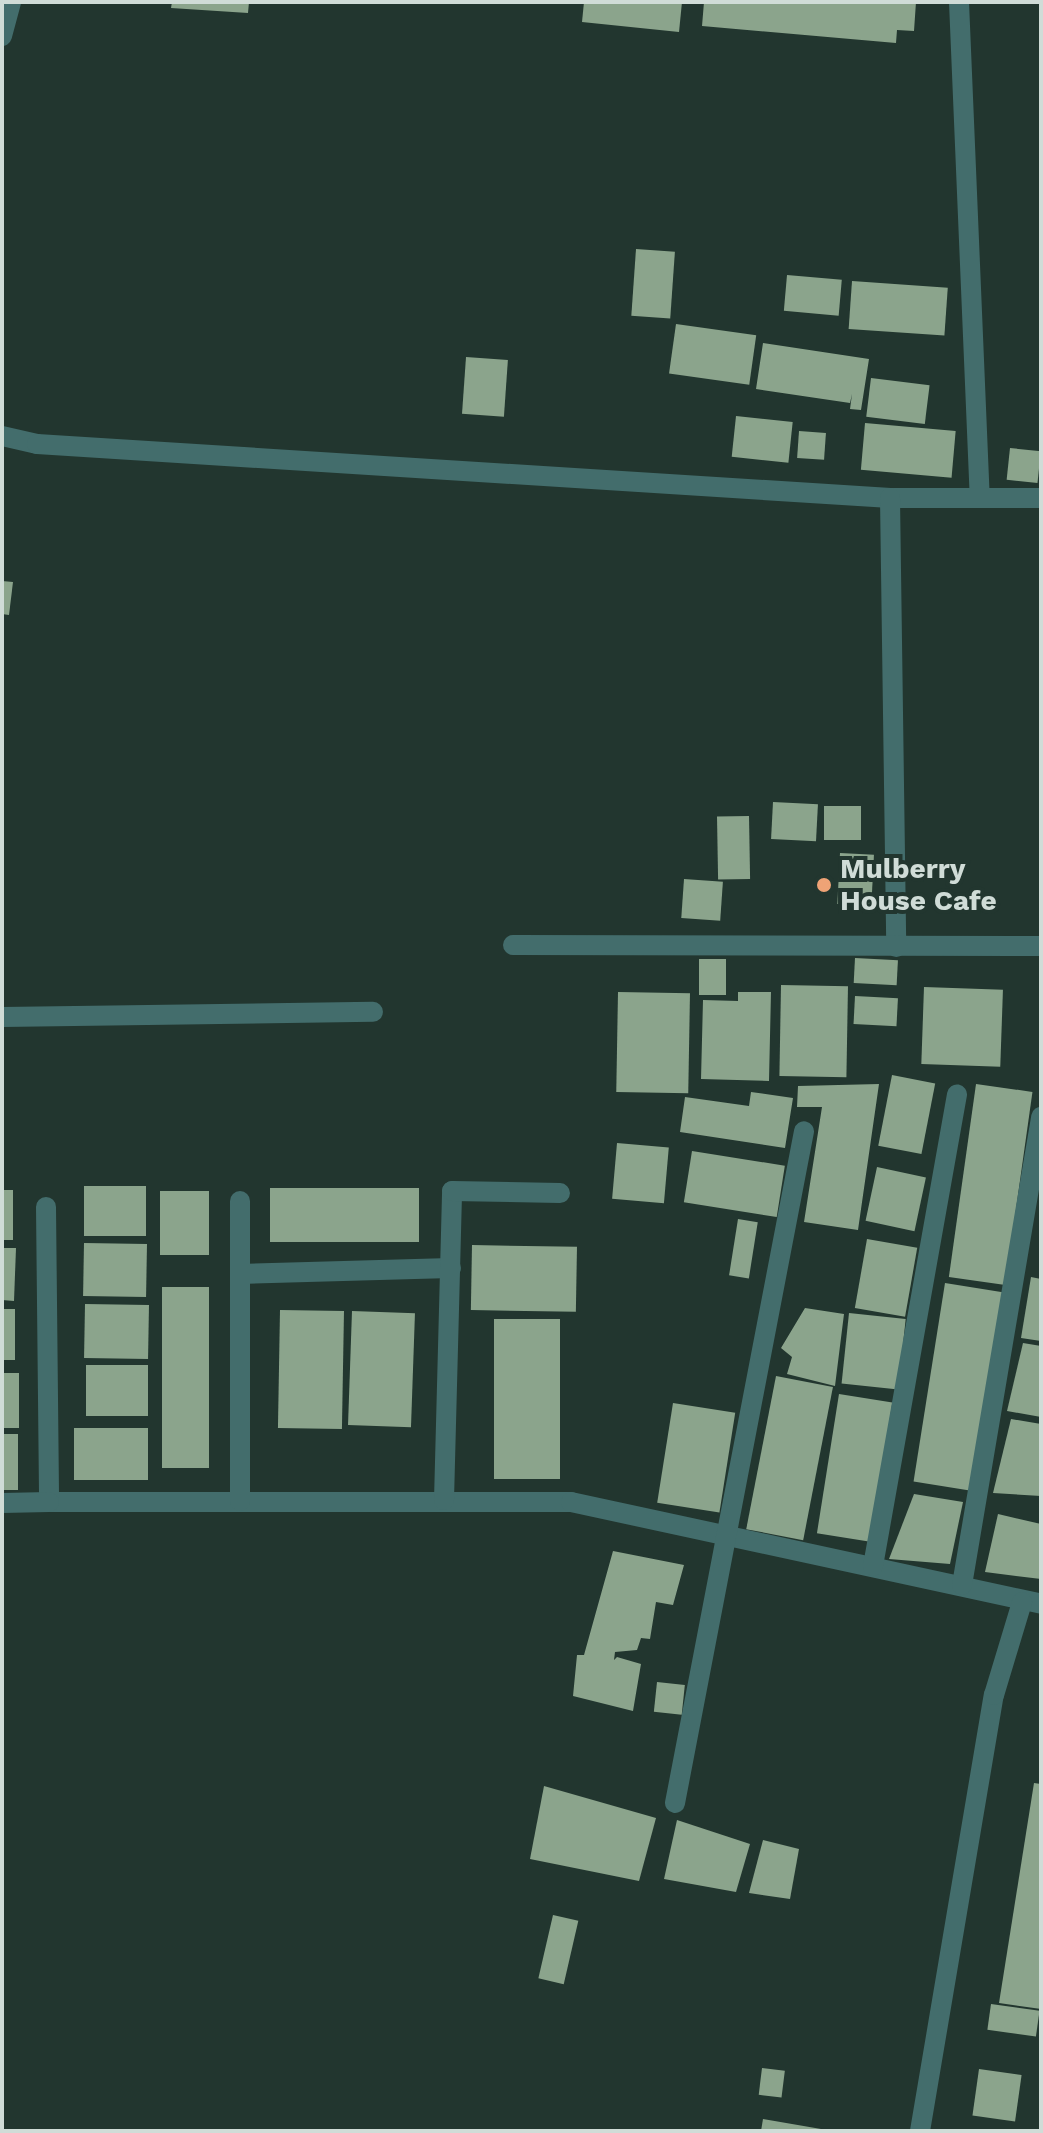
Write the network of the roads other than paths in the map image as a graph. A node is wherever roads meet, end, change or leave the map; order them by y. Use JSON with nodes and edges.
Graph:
{"nodes":[{"id":1,"x":11,"y":2,"type":"edge"},
{"id":2,"x":959,"y":2,"type":"edge"},
{"id":3,"x":2,"y":36,"type":"edge"},
{"id":4,"x":2,"y":436,"type":"edge"},
{"id":5,"x":980,"y":496,"type":"junction"},
{"id":6,"x":890,"y":498,"type":"junction"},
{"id":7,"x":1041,"y":498,"type":"edge"},
{"id":8,"x":513,"y":945,"type":"dead end"},
{"id":9,"x":1041,"y":946,"type":"edge"},
{"id":10,"x":896,"y":947,"type":"junction"},
{"id":11,"x":373,"y":1012,"type":"dead end"},
{"id":12,"x":2,"y":1017,"type":"edge"},
{"id":13,"x":957,"y":1094,"type":"dead end"},
{"id":14,"x":1041,"y":1117,"type":"edge"},
{"id":15,"x":804,"y":1131,"type":"dead end"},
{"id":16,"x":560,"y":1193,"type":"dead end"},
{"id":17,"x":240,"y":1201,"type":"dead end"},
{"id":18,"x":46,"y":1207,"type":"dead end"},
{"id":19,"x":451,"y":1268,"type":"junction"},
{"id":20,"x":240,"y":1274,"type":"junction"},
{"id":21,"x":444,"y":1500,"type":"junction"},
{"id":22,"x":240,"y":1501,"type":"junction"},
{"id":23,"x":49,"y":1502,"type":"junction"},
{"id":24,"x":2,"y":1503,"type":"edge"},
{"id":25,"x":728,"y":1536,"type":"junction"},
{"id":26,"x":873,"y":1566,"type":"junction"},
{"id":27,"x":962,"y":1585,"type":"junction"},
{"id":28,"x":1031,"y":1603,"type":"edge"},
{"id":29,"x":675,"y":1803,"type":"dead end"},
{"id":30,"x":920,"y":2131,"type":"edge"}],
"edges":[{"from":1,"to":3,"type":"street"},
{"from":2,"to":5,"type":"street"},
{"from":4,"to":6,"type":"street"},
{"from":5,"to":6,"type":"street"},
{"from":5,"to":7,"type":"street"},
{"from":6,"to":10,"type":"street"},
{"from":8,"to":10,"type":"street"},
{"from":9,"to":10,"type":"street"},
{"from":11,"to":12,"type":"street"},
{"from":13,"to":26,"type":"street"},
{"from":14,"to":27,"type":"street"},
{"from":15,"to":25,"type":"street"},
{"from":16,"to":19,"type":"street"},
{"from":17,"to":20,"type":"street"},
{"from":18,"to":23,"type":"street"},
{"from":19,"to":20,"type":"street"},
{"from":19,"to":21,"type":"street"},
{"from":20,"to":22,"type":"street"},
{"from":21,"to":22,"type":"street"},
{"from":21,"to":25,"type":"street"},
{"from":22,"to":23,"type":"street"},
{"from":23,"to":24,"type":"street"},
{"from":25,"to":26,"type":"street"},
{"from":25,"to":29,"type":"street"},
{"from":26,"to":27,"type":"street"},
{"from":27,"to":28,"type":"street"},
{"from":28,"to":30,"type":"street"}]}
